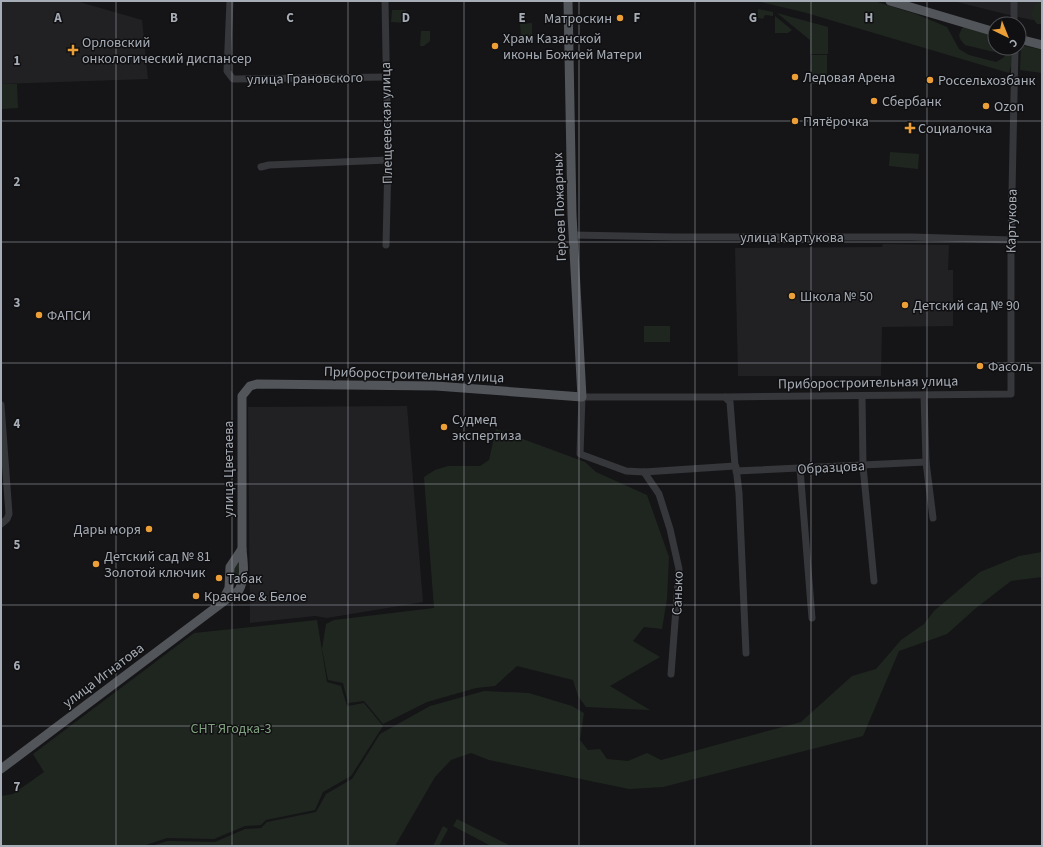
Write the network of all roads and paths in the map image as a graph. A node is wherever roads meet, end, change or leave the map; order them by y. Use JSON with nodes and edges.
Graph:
{"nodes":[{"id":1,"x":230,"y":1,"type":"edge"},
{"id":2,"x":385,"y":1,"type":"edge"},
{"id":3,"x":568,"y":1,"type":"edge"},
{"id":4,"x":890,"y":1,"type":"edge"},
{"id":5,"x":1014,"y":1,"type":"edge"},
{"id":6,"x":1014,"y":16,"type":"edge"},
{"id":7,"x":987,"y":30,"type":"edge"},
{"id":8,"x":1027,"y":41,"type":"edge"},
{"id":9,"x":1042,"y":45,"type":"edge"},
{"id":10,"x":1014,"y":56,"type":"edge"},
{"id":11,"x":386,"y":77,"type":"junction"},
{"id":12,"x":388,"y":160,"type":"junction"},
{"id":13,"x":261,"y":167,"type":"dead end"},
{"id":14,"x":573,"y":235,"type":"junction"},
{"id":15,"x":1011,"y":240,"type":"junction"},
{"id":16,"x":386,"y":245,"type":"dead end"},
{"id":17,"x":246,"y":390,"type":"joint"},
{"id":18,"x":1011,"y":394,"type":"joint"},
{"id":19,"x":924,"y":395,"type":"junction"},
{"id":20,"x":862,"y":396,"type":"junction"},
{"id":21,"x":582,"y":397,"type":"junction"},
{"id":22,"x":725,"y":397,"type":"junction"},
{"id":23,"x":1,"y":405,"type":"edge"},
{"id":24,"x":926,"y":462,"type":"junction"},
{"id":25,"x":863,"y":466,"type":"junction"},
{"id":26,"x":736,"y":468,"type":"junction"},
{"id":27,"x":800,"y":469,"type":"junction"},
{"id":28,"x":644,"y":472,"type":"junction"},
{"id":29,"x":933,"y":518,"type":"dead end"},
{"id":30,"x":1,"y":524,"type":"edge"},
{"id":31,"x":242,"y":549,"type":"junction"},
{"id":32,"x":232,"y":563,"type":"junction"},
{"id":33,"x":244,"y":566,"type":"junction"},
{"id":34,"x":230,"y":581,"type":"junction"},
{"id":35,"x":874,"y":581,"type":"dead end"},
{"id":36,"x":242,"y":584,"type":"junction"},
{"id":37,"x":222,"y":603,"type":"junction"},
{"id":38,"x":812,"y":618,"type":"dead end"},
{"id":39,"x":746,"y":653,"type":"dead end"},
{"id":40,"x":671,"y":674,"type":"dead end"},
{"id":41,"x":1,"y":769,"type":"edge"}],
"edges":[{"from":1,"to":11,"type":"street","name":"улица Грановского"},
{"from":2,"to":11,"type":"street","name":"Плещеевская улица"},
{"from":3,"to":14,"type":"main road","name":"Героев Пожарных"},
{"from":4,"to":7,"type":"main road"},
{"from":5,"to":6,"type":"street"},
{"from":8,"to":9,"type":"main road"},
{"from":10,"to":15,"type":"street","name":"Картукова"},
{"from":11,"to":12,"type":"street","name":"Плещеевская улица"},
{"from":12,"to":13,"type":"street"},
{"from":12,"to":16,"type":"street","name":"Плещеевская улица"},
{"from":14,"to":15,"type":"street","name":"улица Картукова"},
{"from":14,"to":21,"type":"main road","name":"Героев Пожарных"},
{"from":15,"to":18,"type":"street","name":"Картукова"},
{"from":17,"to":21,"type":"main road","name":"Приборостроительная улица"},
{"from":17,"to":31,"type":"main road","name":"улица Цветаева"},
{"from":18,"to":19,"type":"street","name":"Приборостроительная улица"},
{"from":19,"to":20,"type":"street","name":"Приборостроительная улица"},
{"from":19,"to":24,"type":"street"},
{"from":20,"to":22,"type":"street","name":"Приборостроительная улица"},
{"from":20,"to":25,"type":"street"},
{"from":21,"to":22,"type":"street","name":"Приборостроительная улица"},
{"from":21,"to":28,"type":"street"},
{"from":22,"to":26,"type":"street"},
{"from":23,"to":30,"type":"street"},
{"from":24,"to":25,"type":"street","name":"Образцова"},
{"from":24,"to":29,"type":"street"},
{"from":25,"to":27,"type":"street","name":"Образцова"},
{"from":25,"to":35,"type":"street"},
{"from":26,"to":27,"type":"street","name":"Образцова"},
{"from":26,"to":28,"type":"street"},
{"from":26,"to":39,"type":"street"},
{"from":27,"to":38,"type":"street"},
{"from":28,"to":40,"type":"street","name":"Санько"},
{"from":31,"to":32,"type":"main road"},
{"from":31,"to":33,"type":"main road","name":"улица Цветаева"},
{"from":32,"to":33,"type":"street"},
{"from":32,"to":34,"type":"main road"},
{"from":33,"to":36,"type":"main road","name":"улица Цветаева"},
{"from":34,"to":36,"type":"street"},
{"from":34,"to":37,"type":"main road"},
{"from":36,"to":37,"type":"main road","name":"улица Игнатова"},
{"from":37,"to":41,"type":"main road","name":"улица Игнатова"}]}
